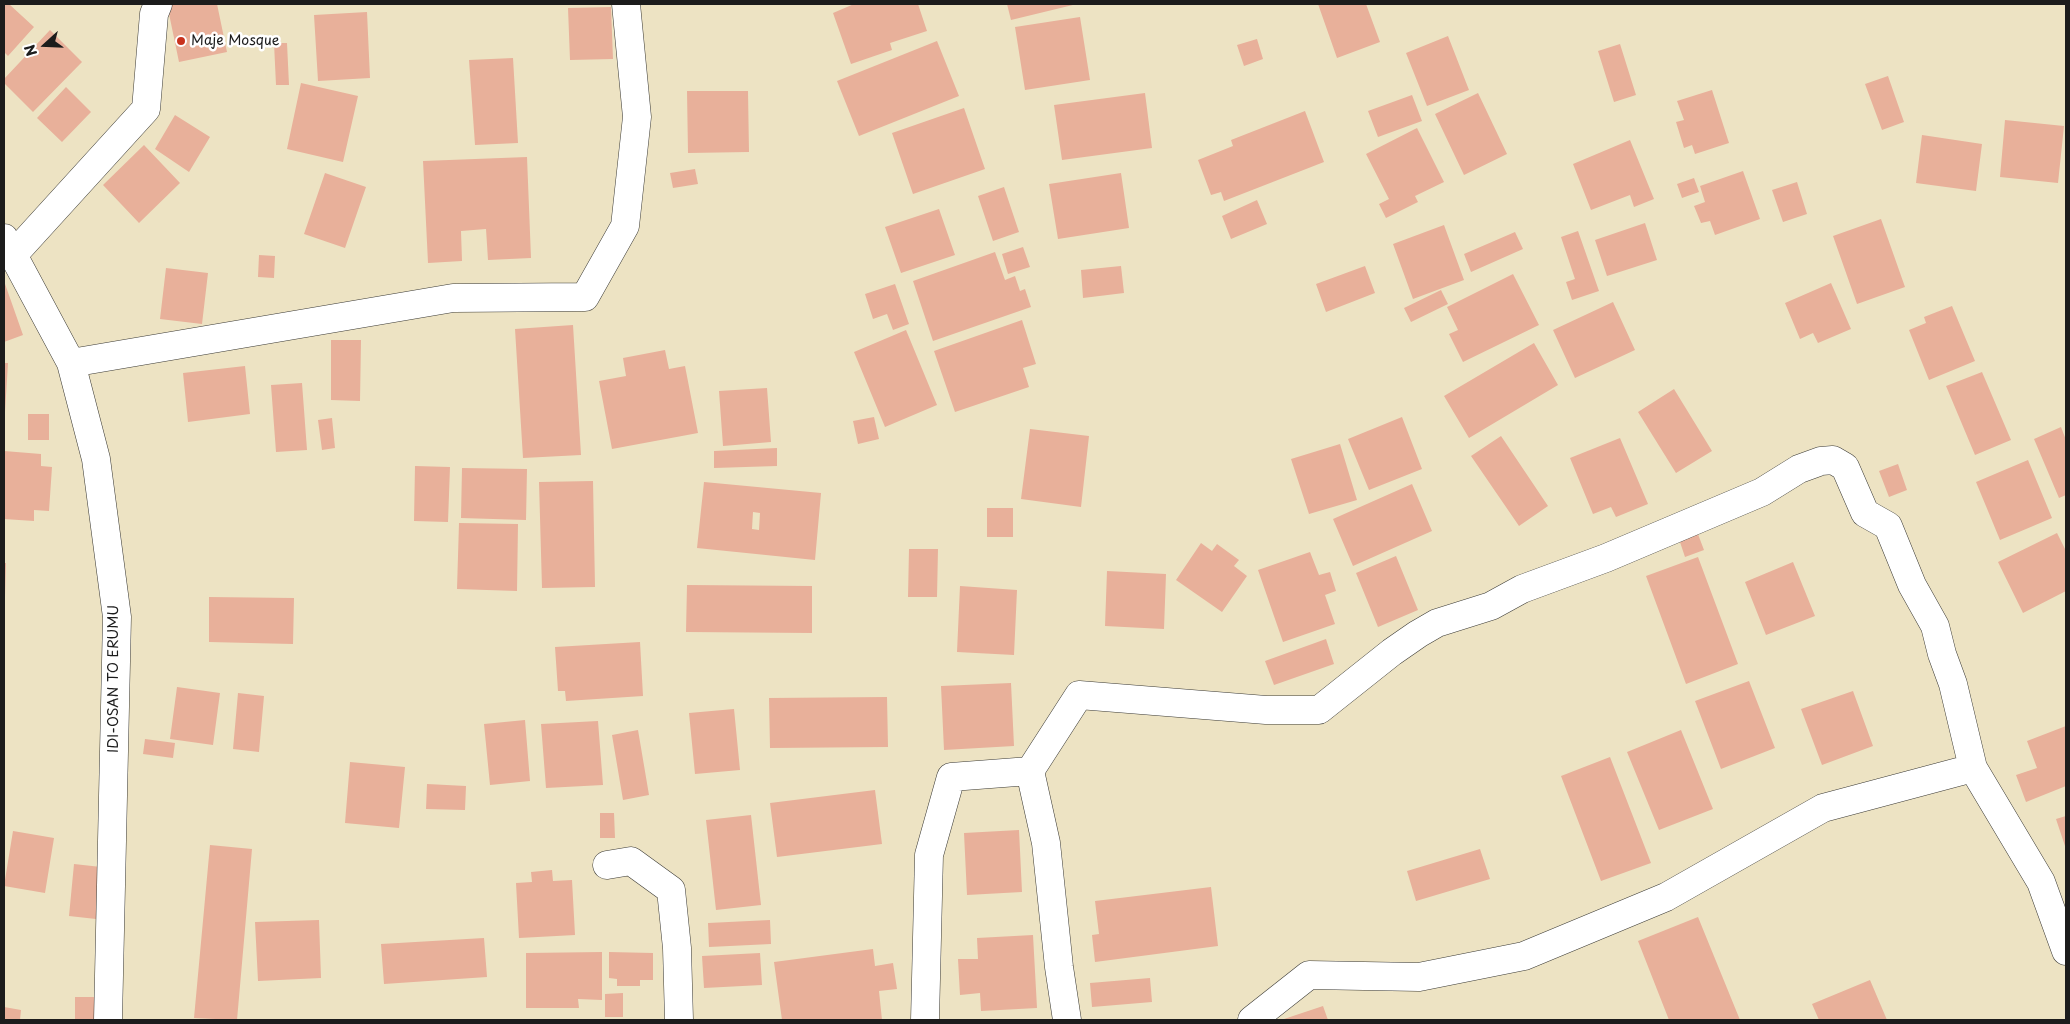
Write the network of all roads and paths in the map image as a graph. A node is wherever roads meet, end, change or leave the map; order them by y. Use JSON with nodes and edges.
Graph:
{"nodes":[{"id":1,"x":158,"y":4,"type":"edge"},
{"id":2,"x":626,"y":4,"type":"edge"},
{"id":3,"x":9,"y":246,"type":"edge"},
{"id":4,"x":70,"y":363,"type":"junction"},
{"id":5,"x":1973,"y":768,"type":"junction"},
{"id":6,"x":1030,"y":771,"type":"junction"},
{"id":7,"x":607,"y":866,"type":"dead end"},
{"id":8,"x":2066,"y":951,"type":"edge"},
{"id":9,"x":108,"y":1020,"type":"edge"},
{"id":10,"x":679,"y":1020,"type":"edge"},
{"id":11,"x":926,"y":1020,"type":"edge"},
{"id":12,"x":1067,"y":1020,"type":"edge"},
{"id":13,"x":1252,"y":1020,"type":"edge"}],
"edges":[{"from":1,"to":3,"type":"street"},
{"from":2,"to":4,"type":"street"},
{"from":3,"to":4,"type":"street","name":"IDI-OSAN TO ERUMU"},
{"from":4,"to":9,"type":"street","name":"IDI-OSAN TO ERUMU"},
{"from":5,"to":6,"type":"street"},
{"from":5,"to":8,"type":"street"},
{"from":5,"to":13,"type":"street"},
{"from":6,"to":11,"type":"street"},
{"from":6,"to":12,"type":"street"},
{"from":7,"to":10,"type":"street"}]}
